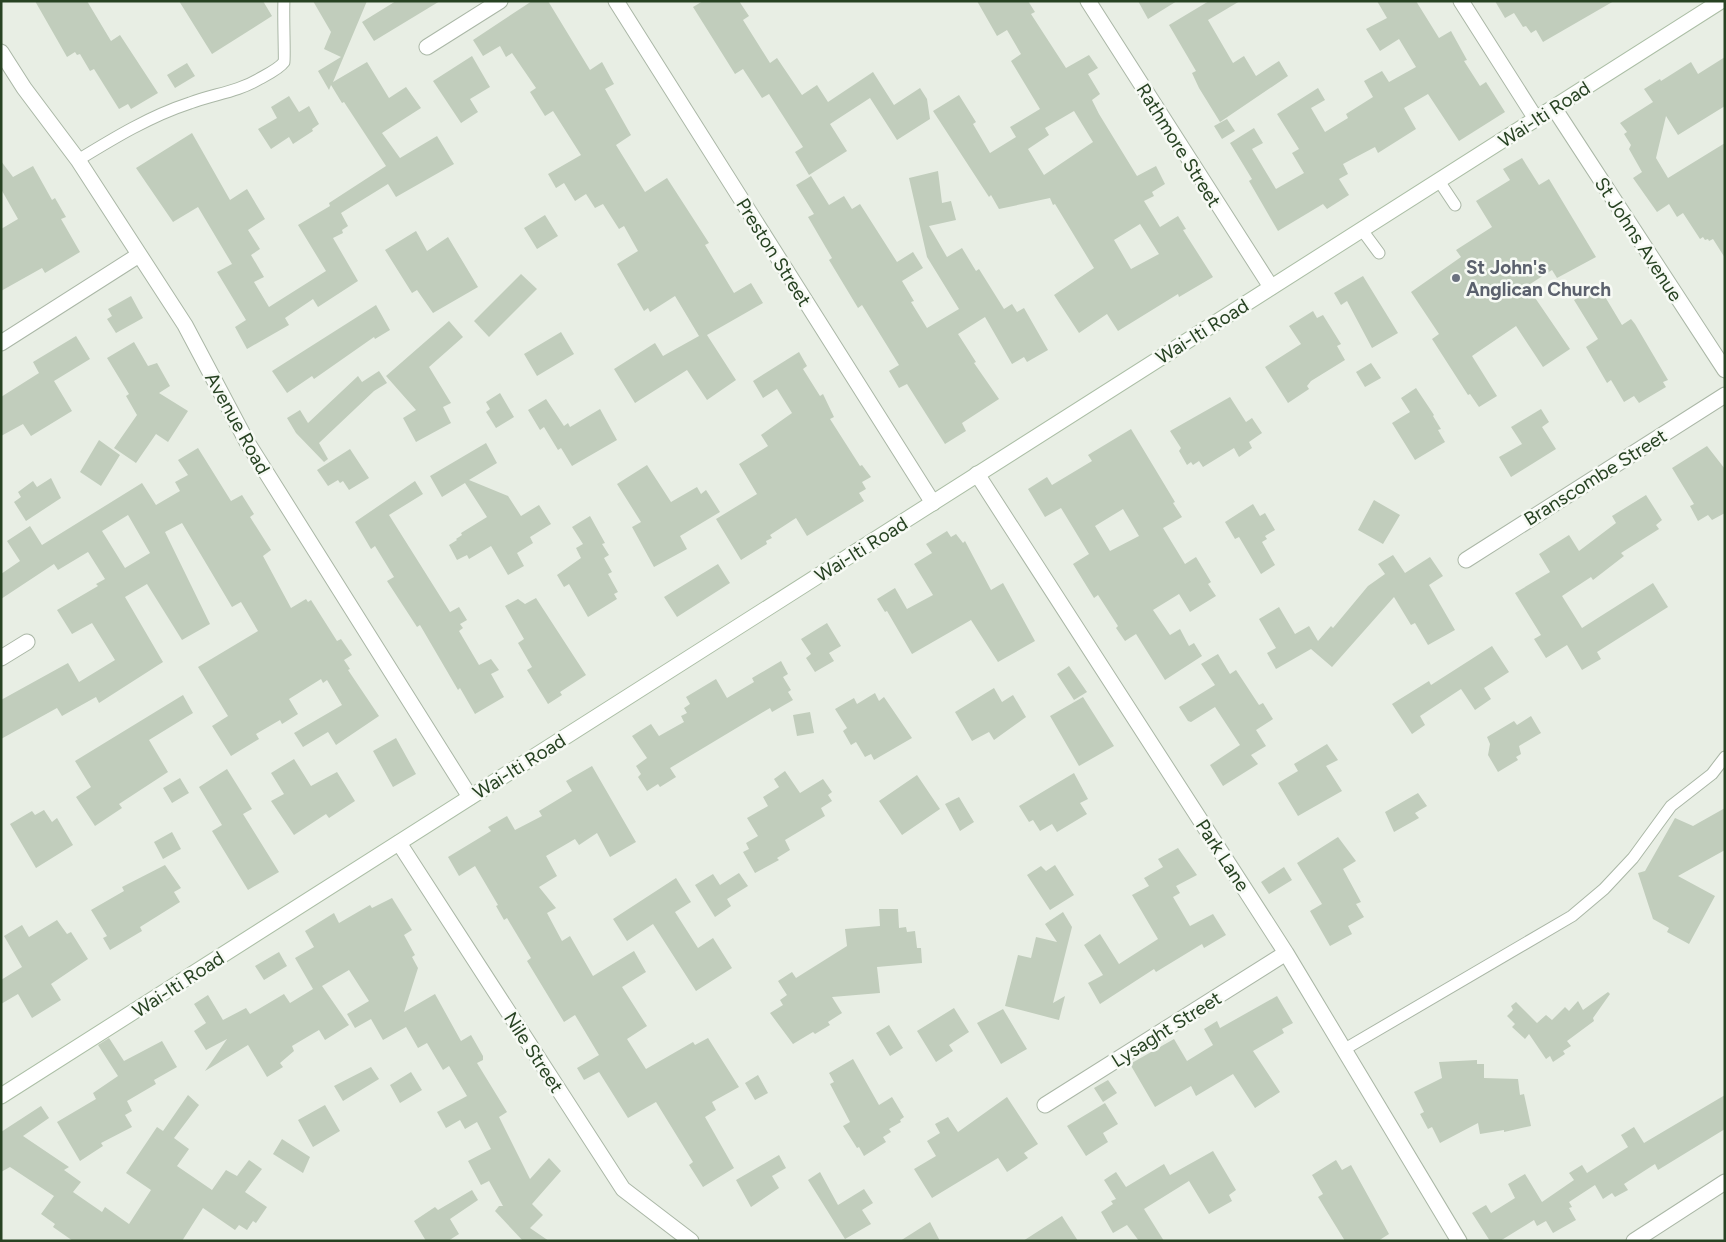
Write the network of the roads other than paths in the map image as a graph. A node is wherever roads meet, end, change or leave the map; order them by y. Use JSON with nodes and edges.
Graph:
{"nodes":[{"id":1,"x":284,"y":1,"type":"edge"},
{"id":2,"x":500,"y":1,"type":"edge"},
{"id":3,"x":616,"y":1,"type":"edge"},
{"id":4,"x":1088,"y":1,"type":"edge"},
{"id":5,"x":1461,"y":1,"type":"edge"},
{"id":6,"x":1720,"y":1,"type":"edge"},
{"id":7,"x":427,"y":47,"type":"dead end"},
{"id":8,"x":1,"y":52,"type":"edge"},
{"id":9,"x":1554,"y":108,"type":"junction"},
{"id":10,"x":1536,"y":119,"type":"junction"},
{"id":11,"x":78,"y":160,"type":"junction"},
{"id":12,"x":1439,"y":181,"type":"junction"},
{"id":13,"x":1455,"y":204,"type":"dead end"},
{"id":14,"x":1362,"y":230,"type":"junction"},
{"id":15,"x":1379,"y":253,"type":"dead end"},
{"id":16,"x":139,"y":255,"type":"junction"},
{"id":17,"x":1271,"y":287,"type":"junction"},
{"id":18,"x":1,"y":343,"type":"edge"},
{"id":19,"x":1725,"y":370,"type":"edge"},
{"id":20,"x":1725,"y":395,"type":"edge"},
{"id":21,"x":977,"y":474,"type":"junction"},
{"id":22,"x":933,"y":503,"type":"junction"},
{"id":23,"x":1466,"y":560,"type":"dead end"},
{"id":24,"x":27,"y":642,"type":"dead end"},
{"id":25,"x":1,"y":658,"type":"edge"},
{"id":26,"x":1725,"y":757,"type":"edge"},
{"id":27,"x":470,"y":797,"type":"junction"},
{"id":28,"x":399,"y":843,"type":"junction"},
{"id":29,"x":1286,"y":953,"type":"junction"},
{"id":30,"x":1345,"y":1049,"type":"junction"},
{"id":31,"x":1,"y":1096,"type":"edge"},
{"id":32,"x":1045,"y":1105,"type":"dead end"},
{"id":33,"x":1725,"y":1182,"type":"edge"},
{"id":34,"x":692,"y":1241,"type":"edge"},
{"id":35,"x":1459,"y":1241,"type":"edge"},
{"id":36,"x":1634,"y":1241,"type":"edge"}],
"edges":[{"from":1,"to":11,"type":"lane"},
{"from":2,"to":7,"type":"street"},
{"from":3,"to":22,"type":"street","name":"Preston Street"},
{"from":4,"to":17,"type":"street","name":"Rathmore Street"},
{"from":5,"to":10,"type":"street"},
{"from":6,"to":9,"type":"street","name":"Wai-Iti Road"},
{"from":8,"to":11,"type":"street","name":"Avenue Road"},
{"from":9,"to":10,"type":"street","name":"Wai-Iti Road"},
{"from":9,"to":19,"type":"street","name":"St Johns Avenue"},
{"from":10,"to":12,"type":"street","name":"Wai-Iti Road"},
{"from":11,"to":16,"type":"street","name":"Avenue Road"},
{"from":12,"to":13,"type":"lane"},
{"from":12,"to":14,"type":"street","name":"Wai-Iti Road"},
{"from":14,"to":15,"type":"lane"},
{"from":14,"to":17,"type":"street","name":"Wai-Iti Road"},
{"from":16,"to":18,"type":"street"},
{"from":16,"to":27,"type":"street","name":"Avenue Road"},
{"from":17,"to":21,"type":"street","name":"Wai-Iti Road"},
{"from":20,"to":23,"type":"street","name":"Branscombe Street"},
{"from":21,"to":22,"type":"street","name":"Wai-Iti Road"},
{"from":21,"to":29,"type":"street","name":"Park Lane"},
{"from":22,"to":27,"type":"street","name":"Wai-Iti Road"},
{"from":24,"to":25,"type":"street"},
{"from":26,"to":30,"type":"lane"},
{"from":27,"to":28,"type":"street","name":"Wai-Iti Road"},
{"from":28,"to":31,"type":"street","name":"Wai-Iti Road"},
{"from":28,"to":34,"type":"street","name":"Nile Street"},
{"from":29,"to":30,"type":"street","name":"Park Lane"},
{"from":29,"to":32,"type":"street","name":"Lysaght Street"},
{"from":30,"to":35,"type":"street","name":"Park Lane"},
{"from":33,"to":36,"type":"street"}]}
